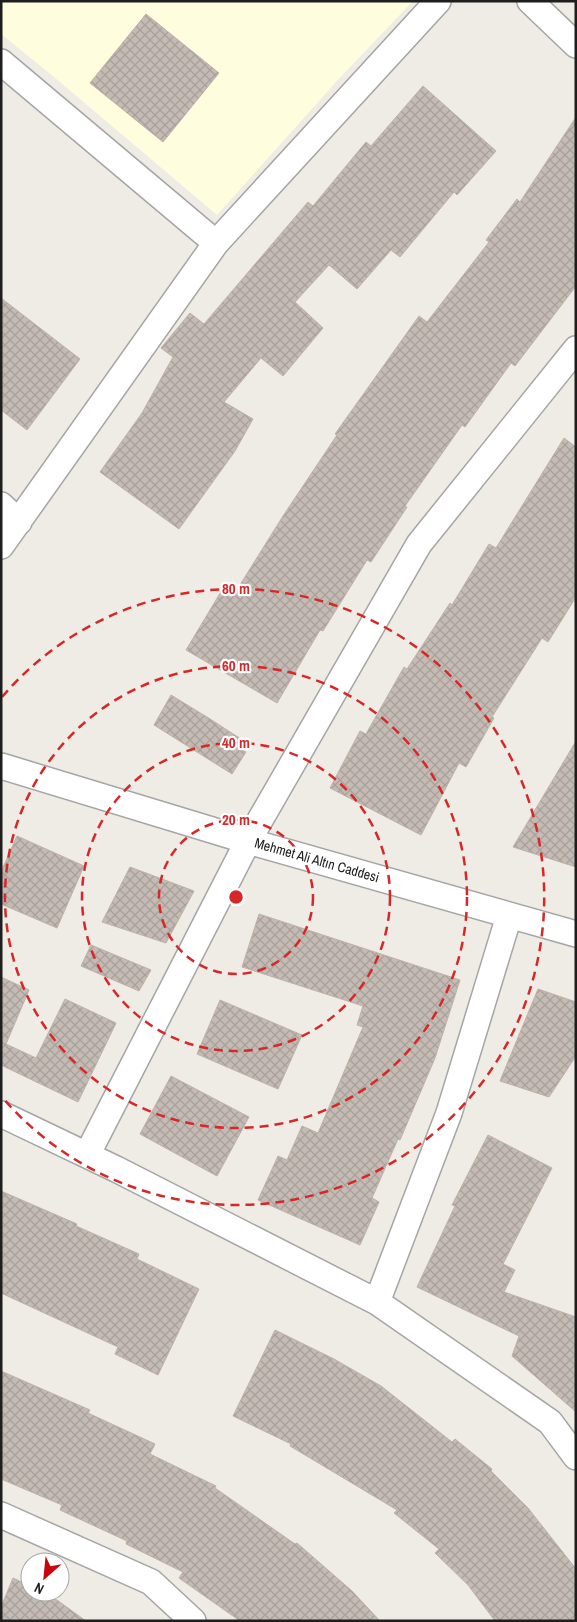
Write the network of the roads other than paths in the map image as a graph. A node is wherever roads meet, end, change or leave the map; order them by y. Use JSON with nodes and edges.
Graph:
{"nodes":[{"id":1,"x":438,"y":1,"type":"edge"},
{"id":2,"x":530,"y":1,"type":"edge"},
{"id":3,"x":576,"y":45,"type":"edge"},
{"id":4,"x":1,"y":62,"type":"edge"},
{"id":5,"x":216,"y":243,"type":"junction"},
{"id":6,"x":576,"y":349,"type":"edge"},
{"id":7,"x":1,"y":505,"type":"edge"},
{"id":8,"x":19,"y":522,"type":"junction"},
{"id":9,"x":1,"y":546,"type":"edge"},
{"id":10,"x":1,"y":766,"type":"edge"},
{"id":11,"x":248,"y":841,"type":"junction"},
{"id":12,"x":509,"y":916,"type":"junction"},
{"id":13,"x":576,"y":934,"type":"edge"},
{"id":14,"x":1,"y":1114,"type":"edge"},
{"id":15,"x":87,"y":1155,"type":"junction"},
{"id":16,"x":377,"y":1302,"type":"junction"},
{"id":17,"x":576,"y":1456,"type":"edge"},
{"id":18,"x":1,"y":1515,"type":"edge"},
{"id":19,"x":193,"y":1621,"type":"edge"}],
"edges":[{"from":1,"to":5,"type":"street"},
{"from":2,"to":3,"type":"street"},
{"from":4,"to":5,"type":"street"},
{"from":5,"to":8,"type":"street"},
{"from":6,"to":11,"type":"street"},
{"from":7,"to":8,"type":"street"},
{"from":8,"to":9,"type":"street"},
{"from":10,"to":11,"type":"street","name":"Mehmet Ali Altın Caddesi"},
{"from":11,"to":12,"type":"street","name":"Mehmet Ali Altın Caddesi"},
{"from":11,"to":15,"type":"street"},
{"from":12,"to":13,"type":"street","name":"Mehmet Ali Altın Caddesi"},
{"from":12,"to":16,"type":"street"},
{"from":14,"to":15,"type":"street"},
{"from":15,"to":16,"type":"street"},
{"from":16,"to":17,"type":"street"},
{"from":18,"to":19,"type":"street"}]}
